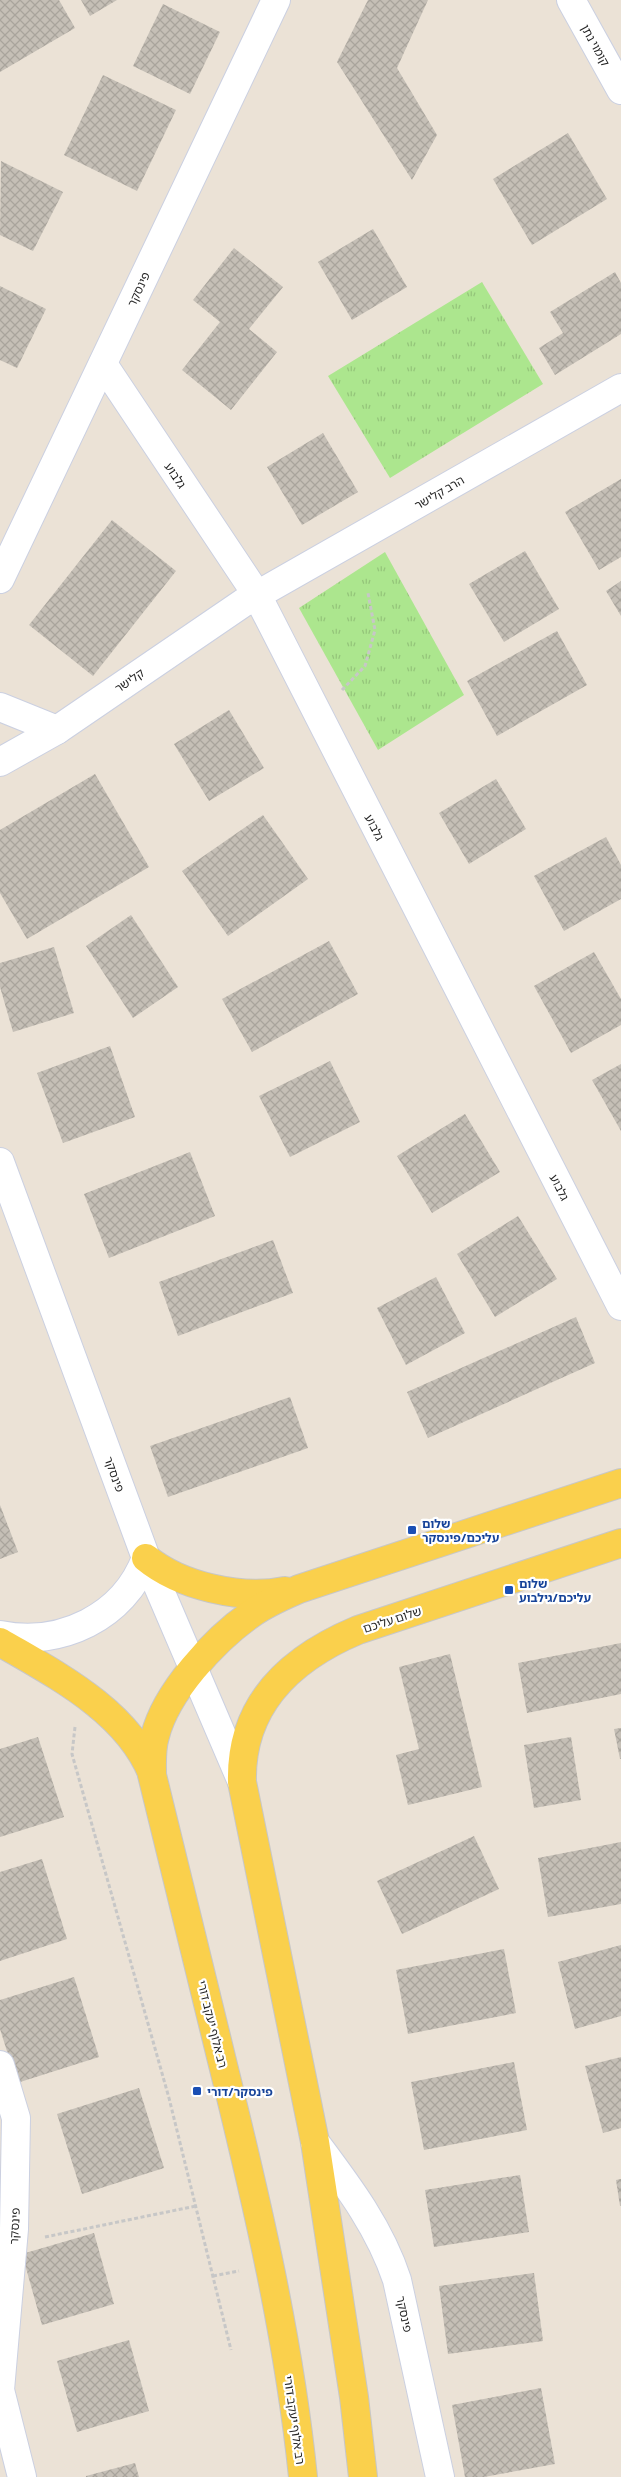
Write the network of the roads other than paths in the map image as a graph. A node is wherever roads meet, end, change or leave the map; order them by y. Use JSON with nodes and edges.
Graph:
{"nodes":[{"id":1,"x":276,"y":0,"type":"edge"},
{"id":2,"x":571,"y":0,"type":"edge"},
{"id":3,"x":621,"y":90,"type":"edge"},
{"id":4,"x":102,"y":364,"type":"junction"},
{"id":5,"x":621,"y":388,"type":"edge"},
{"id":6,"x":0,"y":579,"type":"edge"},
{"id":7,"x":257,"y":595,"type":"junction"},
{"id":8,"x":0,"y":708,"type":"edge"},
{"id":9,"x":57,"y":730,"type":"junction"},
{"id":10,"x":0,"y":762,"type":"edge"},
{"id":11,"x":0,"y":1162,"type":"edge"},
{"id":12,"x":621,"y":1306,"type":"edge"},
{"id":13,"x":621,"y":1483,"type":"edge"},
{"id":14,"x":621,"y":1543,"type":"edge"},
{"id":15,"x":146,"y":1558,"type":"junction"},
{"id":16,"x":299,"y":1589,"type":"junction"},
{"id":17,"x":0,"y":1635,"type":"edge"},
{"id":18,"x":0,"y":1642,"type":"edge"},
{"id":19,"x":193,"y":1670,"type":"junction"},
{"id":20,"x":152,"y":1775,"type":"junction"},
{"id":21,"x":242,"y":1782,"type":"junction"},
{"id":22,"x":0,"y":2065,"type":"edge"},
{"id":23,"x":315,"y":2142,"type":"junction"},
{"id":24,"x":22,"y":2477,"type":"edge"},
{"id":25,"x":303,"y":2477,"type":"edge"},
{"id":26,"x":363,"y":2477,"type":"edge"},
{"id":27,"x":440,"y":2477,"type":"edge"}],
"edges":[{"from":1,"to":4,"type":"street","name":"פינסקר"},
{"from":2,"to":3,"type":"street","name":"קומוי נתן"},
{"from":4,"to":6,"type":"street","name":"פינסקר"},
{"from":4,"to":7,"type":"street","name":"גלבוע"},
{"from":5,"to":7,"type":"street","name":"הרב קלישר"},
{"from":7,"to":9,"type":"street","name":"קלישר"},
{"from":7,"to":12,"type":"street","name":"גלבוע"},
{"from":8,"to":9,"type":"street"},
{"from":9,"to":10,"type":"street","name":"קלישר"},
{"from":11,"to":15,"type":"street","name":"פינסקר"},
{"from":13,"to":16,"type":"main road"},
{"from":14,"to":21,"type":"main road","name":"שלום עליכם"},
{"from":15,"to":16,"type":"main road"},
{"from":15,"to":17,"type":"street"},
{"from":15,"to":19,"type":"street","name":"פינסקר"},
{"from":16,"to":19,"type":"main road"},
{"from":18,"to":20,"type":"main road"},
{"from":19,"to":20,"type":"main road","name":"רב אלוף יעקב דורי"},
{"from":19,"to":21,"type":"street","name":"פינסקר"},
{"from":20,"to":25,"type":"main road","name":"רב אלוף יעקב דורי"},
{"from":21,"to":23,"type":"main road"},
{"from":22,"to":24,"type":"street","name":"פינסקר"},
{"from":23,"to":26,"type":"main road"},
{"from":23,"to":27,"type":"street","name":"פינסקר"}]}
